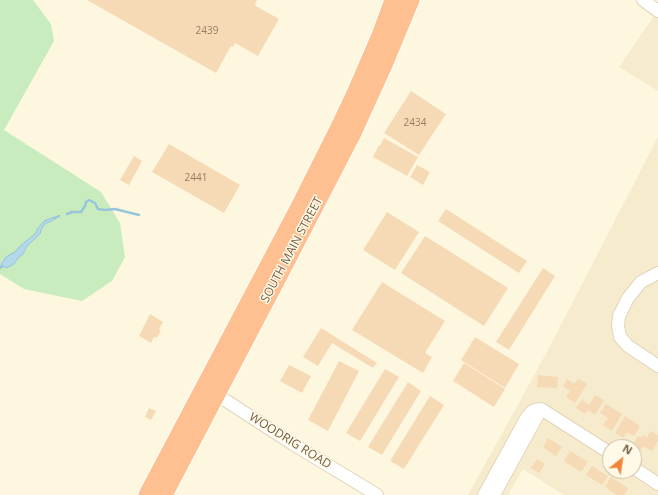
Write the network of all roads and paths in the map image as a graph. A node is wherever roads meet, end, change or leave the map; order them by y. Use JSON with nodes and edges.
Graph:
{"nodes":[{"id":1,"x":393,"y":0,"type":"edge"},
{"id":2,"x":410,"y":0,"type":"edge"},
{"id":3,"x":643,"y":0,"type":"edge"},
{"id":4,"x":658,"y":11,"type":"edge"},
{"id":5,"x":658,"y":273,"type":"edge"},
{"id":6,"x":658,"y":366,"type":"edge"},
{"id":7,"x":210,"y":390,"type":"junction"},
{"id":8,"x":541,"y":409,"type":"junction"},
{"id":9,"x":602,"y":448,"type":"edge"},
{"id":10,"x":642,"y":473,"type":"edge"},
{"id":11,"x":658,"y":484,"type":"edge"},
{"id":12,"x":146,"y":495,"type":"edge"},
{"id":13,"x":164,"y":495,"type":"edge"},
{"id":14,"x":378,"y":495,"type":"edge"},
{"id":15,"x":484,"y":495,"type":"edge"},
{"id":16,"x":494,"y":495,"type":"edge"}],
"edges":[{"from":1,"to":7,"type":"highway","name":"SOUTH MAIN STREET"},
{"from":2,"to":7,"type":"highway","name":"SOUTH MAIN STREET"},
{"from":3,"to":4,"type":"street"},
{"from":5,"to":6,"type":"street"},
{"from":7,"to":12,"type":"highway","name":"SOUTH MAIN STREET"},
{"from":7,"to":13,"type":"highway","name":"SOUTH MAIN STREET"},
{"from":7,"to":14,"type":"street","name":"WOODRIG ROAD"},
{"from":8,"to":9,"type":"street"},
{"from":8,"to":15,"type":"street"},
{"from":8,"to":16,"type":"street"},
{"from":10,"to":11,"type":"street"}]}
